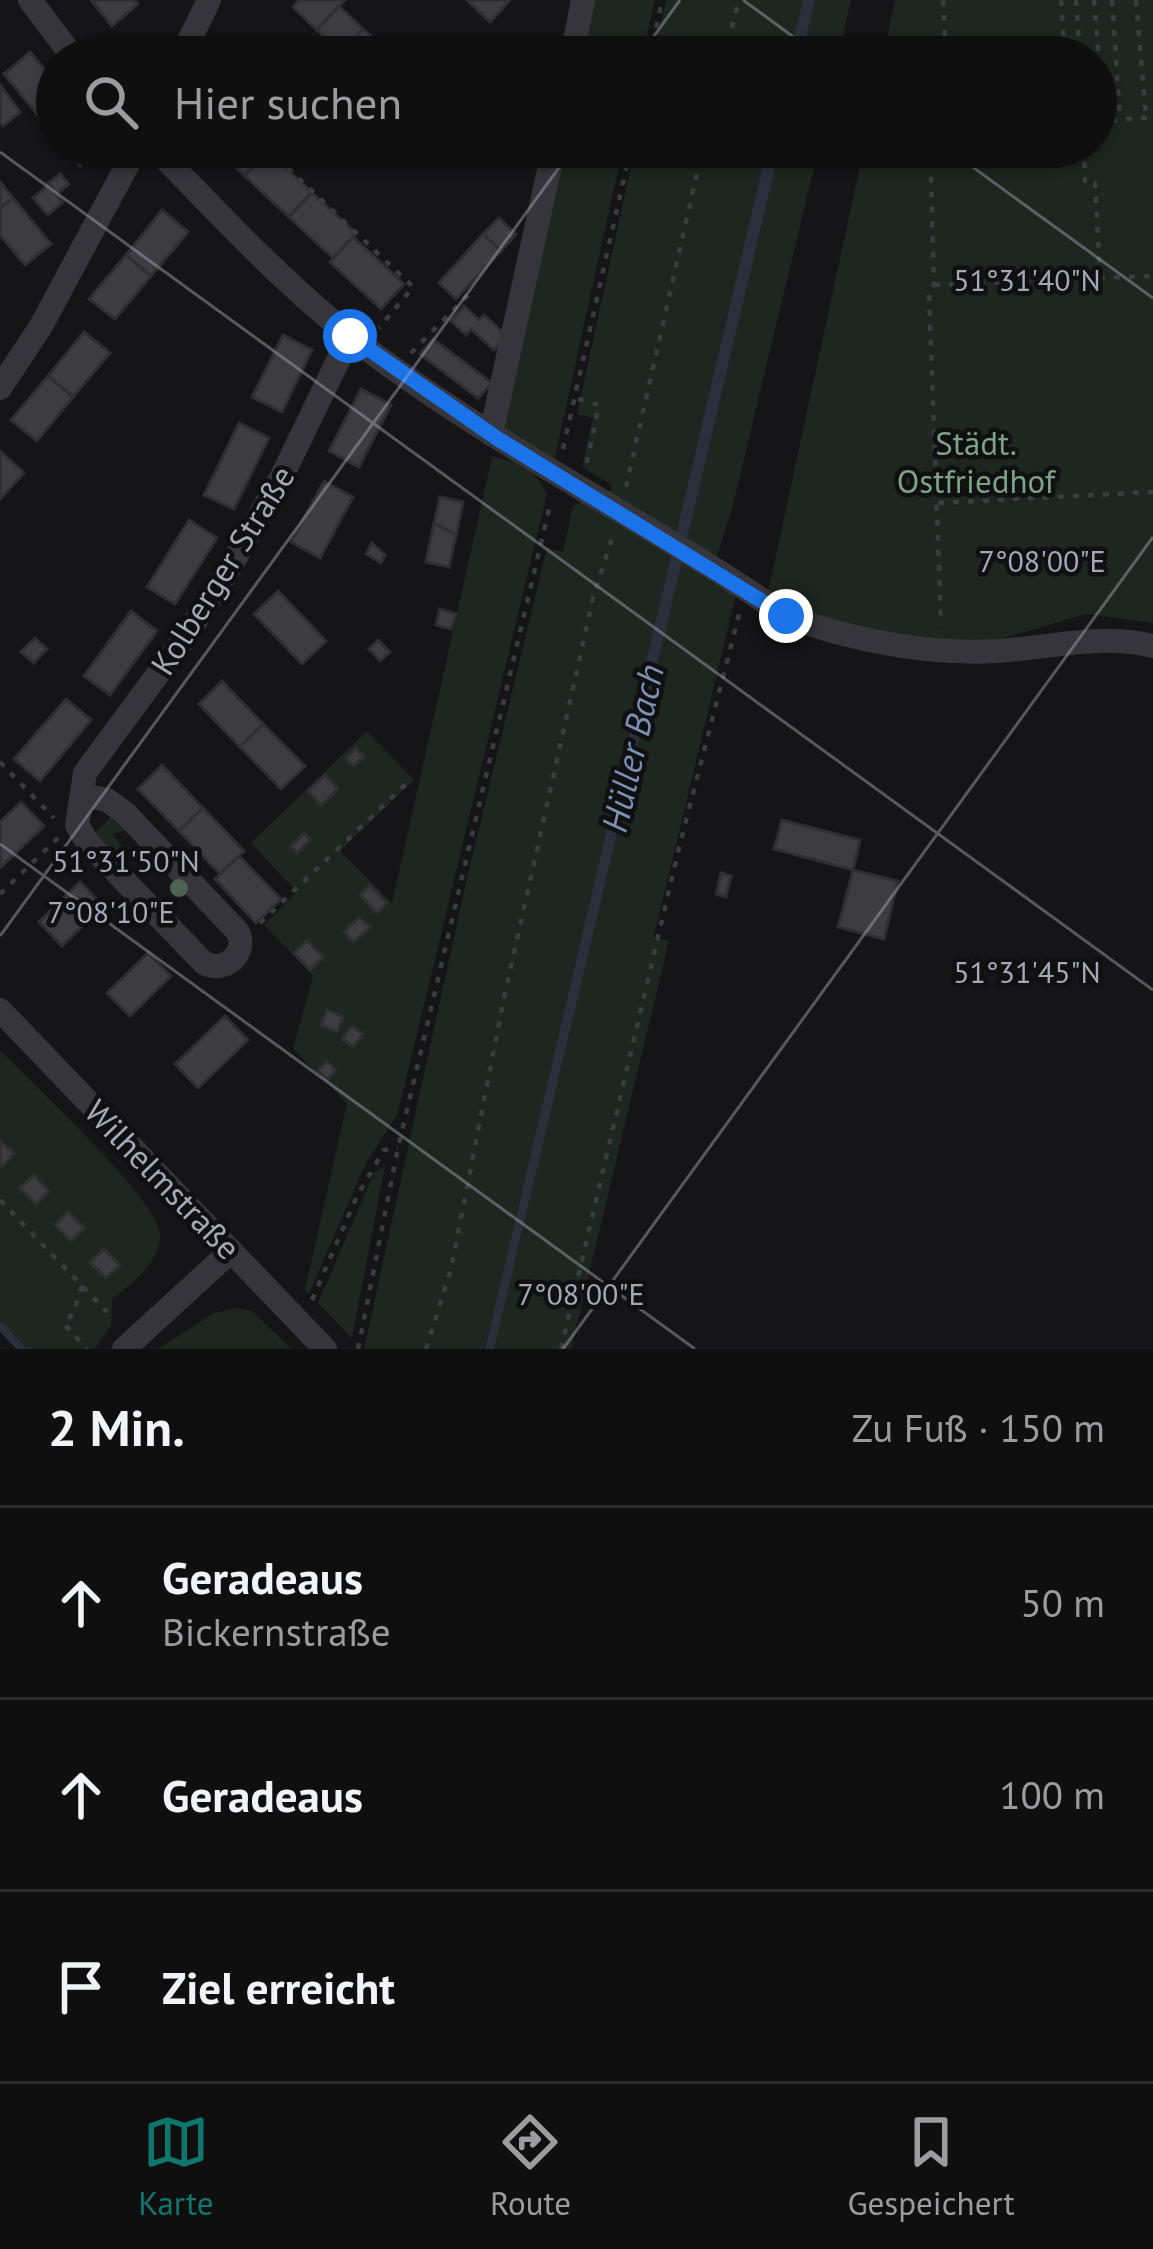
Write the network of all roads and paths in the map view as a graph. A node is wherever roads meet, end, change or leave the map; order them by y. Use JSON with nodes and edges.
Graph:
{"nodes":[{"id":1,"x":30,"y":0,"type":"edge"},
{"id":2,"x":209,"y":0,"type":"edge"},
{"id":3,"x":584,"y":0,"type":"edge"},
{"id":4,"x":662,"y":0,"type":"edge"},
{"id":5,"x":739,"y":0,"type":"edge"},
{"id":6,"x":943,"y":0,"type":"edge"},
{"id":7,"x":1061,"y":0,"type":"edge"},
{"id":8,"x":1076,"y":0,"type":"edge"},
{"id":9,"x":1094,"y":0,"type":"edge"},
{"id":10,"x":1112,"y":0,"type":"edge"},
{"id":11,"x":1136,"y":0,"type":"edge"},
{"id":12,"x":58,"y":36,"type":"edge"},
{"id":13,"x":191,"y":36,"type":"edge"},
{"id":14,"x":576,"y":36,"type":"edge"},
{"id":15,"x":654,"y":36,"type":"edge"},
{"id":16,"x":730,"y":36,"type":"edge"},
{"id":17,"x":945,"y":36,"type":"edge"},
{"id":18,"x":1064,"y":36,"type":"edge"},
{"id":19,"x":1079,"y":36,"type":"edge"},
{"id":20,"x":1096,"y":36,"type":"edge"},
{"id":21,"x":1114,"y":36,"type":"edge"},
{"id":22,"x":1117,"y":75,"type":"edge"},
{"id":23,"x":1149,"y":117,"type":"edge"},
{"id":24,"x":1117,"y":120,"type":"edge"},
{"id":25,"x":1120,"y":120,"type":"junction"},
{"id":26,"x":126,"y":168,"type":"edge"},
{"id":27,"x":175,"y":168,"type":"edge"},
{"id":28,"x":288,"y":168,"type":"edge"},
{"id":29,"x":549,"y":168,"type":"edge"},
{"id":30,"x":626,"y":168,"type":"edge"},
{"id":31,"x":699,"y":168,"type":"edge"},
{"id":32,"x":932,"y":168,"type":"edge"},
{"id":33,"x":1084,"y":168,"type":"edge"},
{"id":34,"x":1153,"y":275,"type":"edge"},
{"id":35,"x":1100,"y":276,"type":"junction"},
{"id":36,"x":934,"y":285,"type":"junction"},
{"id":37,"x":470,"y":293,"type":"dead end"},
{"id":38,"x":357,"y":341,"type":"junction"},
{"id":39,"x":396,"y":369,"type":"junction"},
{"id":40,"x":0,"y":388,"type":"edge"},
{"id":41,"x":575,"y":399,"type":"junction"},
{"id":42,"x":572,"y":412,"type":"dead end"},
{"id":43,"x":491,"y":434,"type":"junction"},
{"id":44,"x":581,"y":489,"type":"junction"},
{"id":45,"x":1153,"y":492,"type":"edge"},
{"id":46,"x":938,"y":502,"type":"junction"},
{"id":47,"x":627,"y":517,"type":"junction"},
{"id":48,"x":541,"y":547,"type":"dead end"},
{"id":49,"x":742,"y":586,"type":"junction"},
{"id":50,"x":1153,"y":646,"type":"edge"},
{"id":51,"x":941,"y":651,"type":"junction"},
{"id":52,"x":0,"y":761,"type":"edge"},
{"id":53,"x":408,"y":782,"type":"dead end"},
{"id":54,"x":83,"y":795,"type":"junction"},
{"id":55,"x":0,"y":894,"type":"edge"},
{"id":56,"x":242,"y":941,"type":"junction"},
{"id":57,"x":0,"y":1010,"type":"edge"},
{"id":58,"x":398,"y":1148,"type":"junction"},
{"id":59,"x":0,"y":1200,"type":"edge"},
{"id":60,"x":231,"y":1251,"type":"junction"},
{"id":61,"x":82,"y":1286,"type":"junction"},
{"id":62,"x":107,"y":1312,"type":"dead end"},
{"id":63,"x":295,"y":1317,"type":"junction"},
{"id":64,"x":358,"y":1347,"type":"edge"},
{"id":65,"x":87,"y":1349,"type":"edge"},
{"id":66,"x":124,"y":1349,"type":"edge"},
{"id":67,"x":325,"y":1349,"type":"edge"},
{"id":68,"x":426,"y":1349,"type":"edge"},
{"id":69,"x":561,"y":1349,"type":"edge"}],
"edges":[{"from":1,"to":12,"type":"street"},
{"from":2,"to":13,"type":"street"},
{"from":3,"to":14,"type":"street"},
{"from":4,"to":15,"type":"path"},
{"from":5,"to":16,"type":"path"},
{"from":6,"to":17,"type":"path"},
{"from":7,"to":18,"type":"path"},
{"from":8,"to":19,"type":"path"},
{"from":9,"to":20,"type":"path"},
{"from":10,"to":21,"type":"path"},
{"from":11,"to":23,"type":"path"},
{"from":22,"to":25,"type":"path"},
{"from":23,"to":25,"type":"path"},
{"from":24,"to":25,"type":"path"},
{"from":26,"to":40,"type":"street"},
{"from":27,"to":38,"type":"street"},
{"from":28,"to":38,"type":"path"},
{"from":29,"to":43,"type":"street"},
{"from":30,"to":41,"type":"path"},
{"from":31,"to":47,"type":"path"},
{"from":32,"to":36,"type":"path"},
{"from":33,"to":35,"type":"path"},
{"from":34,"to":35,"type":"path"},
{"from":35,"to":36,"type":"path"},
{"from":36,"to":46,"type":"path"},
{"from":37,"to":39,"type":"path"},
{"from":38,"to":39,"type":"street"},
{"from":38,"to":54,"type":"street","name":"Kolberger Straße"},
{"from":39,"to":43,"type":"street"},
{"from":41,"to":42,"type":"path"},
{"from":41,"to":44,"type":"path"},
{"from":43,"to":44,"type":"street"},
{"from":44,"to":47,"type":"street"},
{"from":45,"to":46,"type":"path"},
{"from":46,"to":51,"type":"path"},
{"from":47,"to":49,"type":"street"},
{"from":47,"to":68,"type":"path"},
{"from":48,"to":58,"type":"path"},
{"from":49,"to":51,"type":"street"},
{"from":49,"to":69,"type":"path"},
{"from":50,"to":51,"type":"street"},
{"from":52,"to":55,"type":"path"},
{"from":53,"to":56,"type":"path"},
{"from":54,"to":56,"type":"street"},
{"from":54,"to":56,"type":"street"},
{"from":57,"to":60,"type":"street","name":"Wilhelmstraße"},
{"from":58,"to":63,"type":"path"},
{"from":58,"to":64,"type":"path"},
{"from":59,"to":61,"type":"path"},
{"from":60,"to":63,"type":"street","name":"Wilhelmstraße"},
{"from":60,"to":66,"type":"street"},
{"from":61,"to":62,"type":"path"},
{"from":61,"to":65,"type":"path"},
{"from":63,"to":67,"type":"street","name":"Wilhelmstraße"}]}
